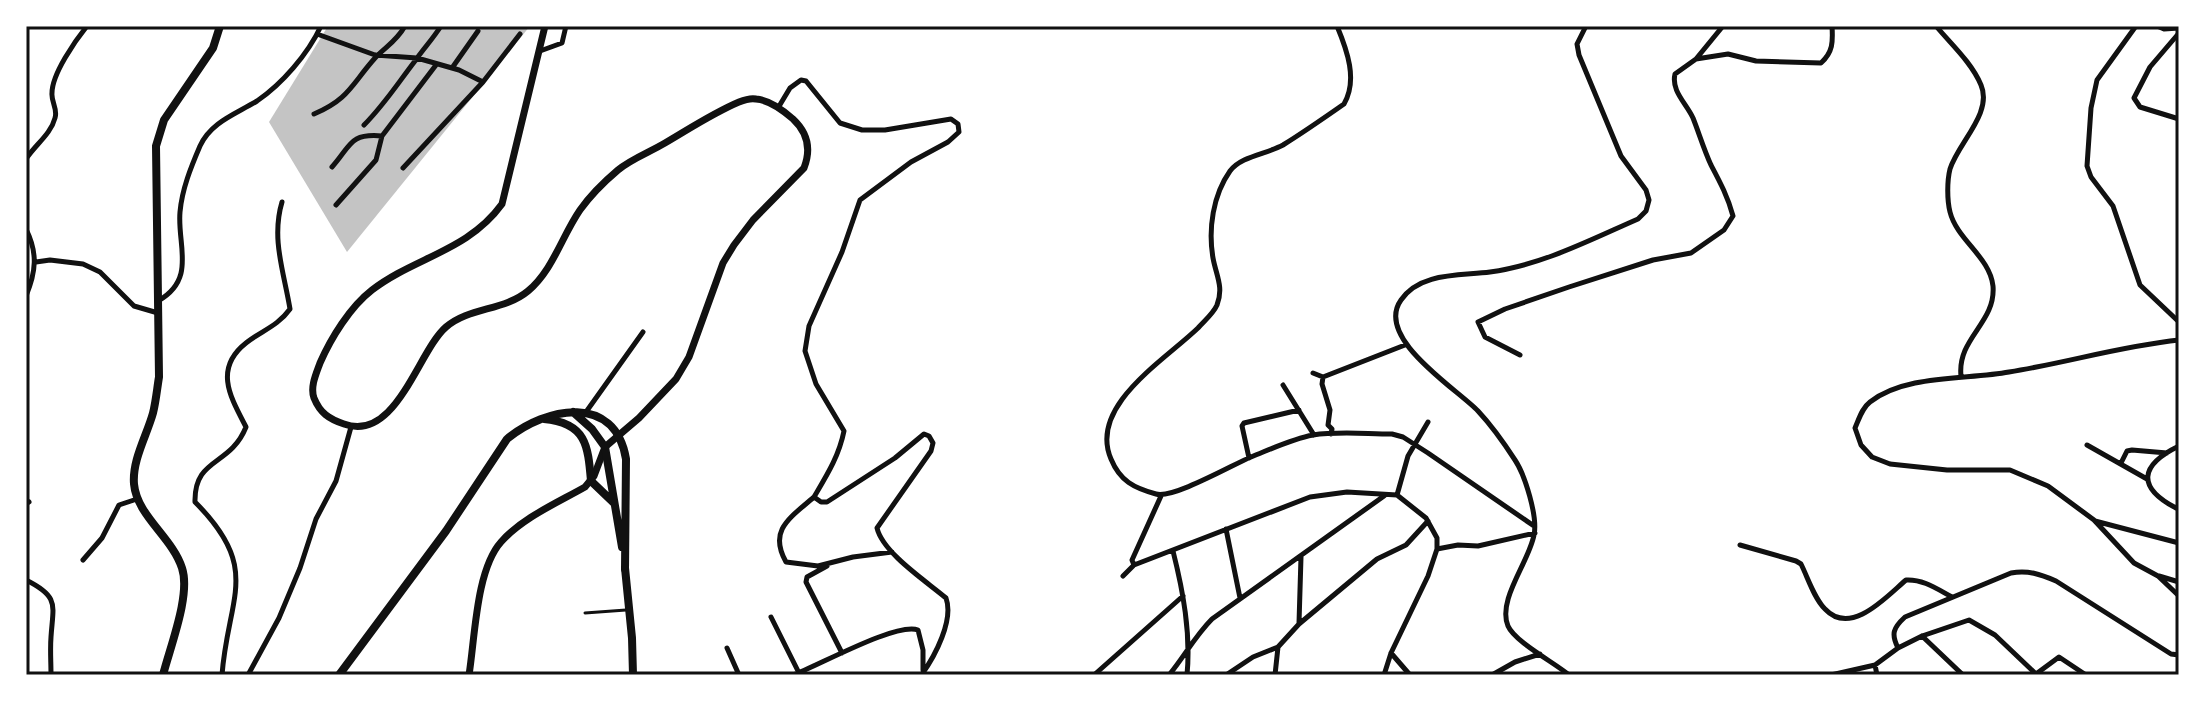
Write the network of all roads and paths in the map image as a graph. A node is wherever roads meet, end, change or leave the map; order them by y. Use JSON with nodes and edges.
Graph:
{"nodes":[{"id":1,"x":87,"y":26,"type":"edge"},
{"id":2,"x":220,"y":26,"type":"edge"},
{"id":3,"x":321,"y":26,"type":"edge"},
{"id":4,"x":405,"y":26,"type":"edge"},
{"id":5,"x":441,"y":26,"type":"edge"},
{"id":6,"x":545,"y":26,"type":"edge"},
{"id":7,"x":566,"y":26,"type":"edge"},
{"id":8,"x":1337,"y":26,"type":"edge"},
{"id":9,"x":1586,"y":26,"type":"edge"},
{"id":10,"x":1723,"y":26,"type":"edge"},
{"id":11,"x":1832,"y":26,"type":"edge"},
{"id":12,"x":1936,"y":26,"type":"edge"},
{"id":13,"x":2136,"y":26,"type":"edge"},
{"id":14,"x":2157,"y":26,"type":"edge"},
{"id":15,"x":2179,"y":30,"type":"edge"},
{"id":16,"x":478,"y":31,"type":"dead end"},
{"id":17,"x":317,"y":34,"type":"junction"},
{"id":18,"x":520,"y":34,"type":"dead end"},
{"id":19,"x":540,"y":51,"type":"junction"},
{"id":20,"x":377,"y":55,"type":"junction"},
{"id":21,"x":417,"y":58,"type":"junction"},
{"id":22,"x":1696,"y":59,"type":"junction"},
{"id":23,"x":436,"y":65,"type":"junction"},
{"id":24,"x":452,"y":68,"type":"junction"},
{"id":25,"x":483,"y":82,"type":"junction"},
{"id":26,"x":778,"y":108,"type":"junction"},
{"id":27,"x":314,"y":114,"type":"dead end"},
{"id":28,"x":2179,"y":119,"type":"edge"},
{"id":29,"x":364,"y":125,"type":"dead end"},
{"id":30,"x":382,"y":136,"type":"junction"},
{"id":31,"x":26,"y":159,"type":"edge"},
{"id":32,"x":332,"y":167,"type":"dead end"},
{"id":33,"x":403,"y":168,"type":"dead end"},
{"id":34,"x":282,"y":202,"type":"dead end"},
{"id":35,"x":336,"y":205,"type":"dead end"},
{"id":36,"x":26,"y":229,"type":"edge"},
{"id":37,"x":36,"y":262,"type":"junction"},
{"id":38,"x":26,"y":296,"type":"edge"},
{"id":39,"x":158,"y":301,"type":"junction"},
{"id":40,"x":159,"y":313,"type":"junction"},
{"id":41,"x":2179,"y":322,"type":"edge"},
{"id":42,"x":643,"y":332,"type":"dead end"},
{"id":43,"x":2179,"y":340,"type":"edge"},
{"id":44,"x":1405,"y":345,"type":"junction"},
{"id":45,"x":1520,"y":355,"type":"dead end"},
{"id":46,"x":1313,"y":373,"type":"dead end"},
{"id":47,"x":1961,"y":376,"type":"junction"},
{"id":48,"x":1323,"y":377,"type":"junction"},
{"id":49,"x":1283,"y":385,"type":"dead end"},
{"id":50,"x":1299,"y":410,"type":"junction"},
{"id":51,"x":573,"y":412,"type":"junction"},
{"id":52,"x":586,"y":412,"type":"junction"},
{"id":53,"x":539,"y":418,"type":"junction"},
{"id":54,"x":1428,"y":422,"type":"dead end"},
{"id":55,"x":351,"y":427,"type":"junction"},
{"id":56,"x":1331,"y":434,"type":"junction"},
{"id":57,"x":1314,"y":435,"type":"junction"},
{"id":58,"x":618,"y":436,"type":"junction"},
{"id":59,"x":1415,"y":444,"type":"junction"},
{"id":60,"x":2087,"y":445,"type":"dead end"},
{"id":61,"x":2179,"y":446,"type":"edge"},
{"id":62,"x":605,"y":447,"type":"junction"},
{"id":63,"x":2167,"y":453,"type":"junction"},
{"id":64,"x":1249,"y":458,"type":"junction"},
{"id":65,"x":2121,"y":463,"type":"junction"},
{"id":66,"x":2147,"y":479,"type":"junction"},
{"id":67,"x":591,"y":481,"type":"junction"},
{"id":68,"x":1385,"y":495,"type":"junction"},
{"id":69,"x":1397,"y":495,"type":"junction"},
{"id":70,"x":1161,"y":496,"type":"junction"},
{"id":71,"x":814,"y":497,"type":"junction"},
{"id":72,"x":137,"y":499,"type":"junction"},
{"id":73,"x":615,"y":504,"type":"junction"},
{"id":74,"x":2179,"y":505,"type":"edge"},
{"id":75,"x":2094,"y":520,"type":"junction"},
{"id":76,"x":1428,"y":521,"type":"junction"},
{"id":77,"x":1226,"y":529,"type":"junction"},
{"id":78,"x":1535,"y":530,"type":"junction"},
{"id":79,"x":2179,"y":543,"type":"edge"},
{"id":80,"x":1740,"y":545,"type":"dead end"},
{"id":81,"x":1437,"y":549,"type":"junction"},
{"id":82,"x":1173,"y":551,"type":"junction"},
{"id":83,"x":893,"y":552,"type":"junction"},
{"id":84,"x":1301,"y":557,"type":"junction"},
{"id":85,"x":83,"y":560,"type":"dead end"},
{"id":86,"x":832,"y":563,"type":"junction"},
{"id":87,"x":1134,"y":565,"type":"junction"},
{"id":88,"x":625,"y":570,"type":"junction"},
{"id":89,"x":1123,"y":576,"type":"dead end"},
{"id":90,"x":2158,"y":576,"type":"junction"},
{"id":91,"x":26,"y":580,"type":"edge"},
{"id":92,"x":2179,"y":582,"type":"edge"},
{"id":93,"x":1184,"y":595,"type":"junction"},
{"id":94,"x":2179,"y":596,"type":"edge"},
{"id":95,"x":1953,"y":597,"type":"junction"},
{"id":96,"x":1240,"y":598,"type":"junction"},
{"id":97,"x":630,"y":609,"type":"junction"},
{"id":98,"x":585,"y":613,"type":"dead end"},
{"id":99,"x":771,"y":617,"type":"dead end"},
{"id":100,"x":1299,"y":624,"type":"junction"},
{"id":101,"x":1922,"y":636,"type":"junction"},
{"id":102,"x":1278,"y":647,"type":"junction"},
{"id":103,"x":727,"y":648,"type":"dead end"},
{"id":104,"x":1898,"y":648,"type":"junction"},
{"id":105,"x":1190,"y":649,"type":"junction"},
{"id":106,"x":842,"y":653,"type":"junction"},
{"id":107,"x":1391,"y":653,"type":"junction"},
{"id":108,"x":1541,"y":653,"type":"junction"},
{"id":109,"x":2179,"y":655,"type":"edge"},
{"id":110,"x":1875,"y":665,"type":"junction"},
{"id":111,"x":796,"y":674,"type":"edge"},
{"id":112,"x":922,"y":674,"type":"edge"},
{"id":113,"x":2037,"y":674,"type":"edge"},
{"id":114,"x":51,"y":675,"type":"edge"},
{"id":115,"x":163,"y":675,"type":"edge"},
{"id":116,"x":222,"y":675,"type":"edge"},
{"id":117,"x":248,"y":675,"type":"edge"},
{"id":118,"x":339,"y":675,"type":"edge"},
{"id":119,"x":469,"y":675,"type":"edge"},
{"id":120,"x":633,"y":675,"type":"edge"},
{"id":121,"x":739,"y":675,"type":"edge"},
{"id":122,"x":1094,"y":675,"type":"edge"},
{"id":123,"x":1169,"y":675,"type":"edge"},
{"id":124,"x":1187,"y":675,"type":"edge"},
{"id":125,"x":1226,"y":675,"type":"edge"},
{"id":126,"x":1275,"y":675,"type":"edge"},
{"id":127,"x":1384,"y":675,"type":"edge"},
{"id":128,"x":1410,"y":675,"type":"edge"},
{"id":129,"x":1492,"y":675,"type":"edge"},
{"id":130,"x":1569,"y":675,"type":"edge"},
{"id":131,"x":1831,"y":675,"type":"edge"},
{"id":132,"x":1877,"y":675,"type":"edge"},
{"id":133,"x":1963,"y":675,"type":"edge"},
{"id":134,"x":2086,"y":675,"type":"edge"}],
"edges":[{"from":1,"to":31,"type":"street"},
{"from":2,"to":39,"type":"main road"},
{"from":3,"to":17,"type":"street"},
{"from":4,"to":20,"type":"street"},
{"from":5,"to":21,"type":"street"},
{"from":6,"to":19,"type":"main road"},
{"from":7,"to":19,"type":"street"},
{"from":8,"to":70,"type":"street"},
{"from":9,"to":44,"type":"street"},
{"from":10,"to":22,"type":"street"},
{"from":11,"to":22,"type":"street"},
{"from":12,"to":47,"type":"street"},
{"from":13,"to":41,"type":"street"},
{"from":14,"to":15,"type":"street"},
{"from":15,"to":28,"type":"street"},
{"from":16,"to":24,"type":"street"},
{"from":17,"to":20,"type":"street"},
{"from":17,"to":39,"type":"street"},
{"from":18,"to":25,"type":"street"},
{"from":19,"to":55,"type":"main road"},
{"from":20,"to":21,"type":"street"},
{"from":20,"to":27,"type":"street"},
{"from":21,"to":23,"type":"street"},
{"from":21,"to":29,"type":"street"},
{"from":22,"to":45,"type":"street"},
{"from":23,"to":24,"type":"street"},
{"from":23,"to":30,"type":"street"},
{"from":24,"to":25,"type":"street"},
{"from":25,"to":33,"type":"street"},
{"from":26,"to":55,"type":"main road"},
{"from":26,"to":58,"type":"main road"},
{"from":26,"to":71,"type":"street"},
{"from":30,"to":32,"type":"street"},
{"from":30,"to":35,"type":"street"},
{"from":34,"to":116,"type":"street"},
{"from":36,"to":37,"type":"street"},
{"from":37,"to":38,"type":"street"},
{"from":37,"to":40,"type":"street"},
{"from":39,"to":40,"type":"main road"},
{"from":40,"to":72,"type":"main road"},
{"from":42,"to":52,"type":"street"},
{"from":43,"to":47,"type":"street"},
{"from":44,"to":48,"type":"street"},
{"from":44,"to":78,"type":"street"},
{"from":46,"to":48,"type":"street"},
{"from":47,"to":75,"type":"street"},
{"from":48,"to":56,"type":"street"},
{"from":49,"to":50,"type":"street"},
{"from":50,"to":57,"type":"street"},
{"from":50,"to":64,"type":"street"},
{"from":51,"to":52,"type":"main road"},
{"from":51,"to":53,"type":"main road"},
{"from":51,"to":62,"type":"main road"},
{"from":52,"to":58,"type":"main road"},
{"from":53,"to":67,"type":"main road"},
{"from":53,"to":118,"type":"main road"},
{"from":54,"to":59,"type":"street"},
{"from":55,"to":117,"type":"street"},
{"from":56,"to":57,"type":"street"},
{"from":56,"to":59,"type":"street"},
{"from":57,"to":64,"type":"street"},
{"from":58,"to":62,"type":"main road"},
{"from":58,"to":88,"type":"main road"},
{"from":59,"to":69,"type":"street"},
{"from":59,"to":78,"type":"street"},
{"from":60,"to":65,"type":"street"},
{"from":61,"to":63,"type":"street"},
{"from":62,"to":67,"type":"main road"},
{"from":62,"to":73,"type":"main road"},
{"from":63,"to":65,"type":"street"},
{"from":63,"to":66,"type":"street"},
{"from":64,"to":70,"type":"street"},
{"from":65,"to":66,"type":"street"},
{"from":66,"to":74,"type":"street"},
{"from":67,"to":73,"type":"main road"},
{"from":67,"to":119,"type":"main road"},
{"from":68,"to":69,"type":"street"},
{"from":68,"to":77,"type":"street"},
{"from":68,"to":84,"type":"street"},
{"from":69,"to":76,"type":"street"},
{"from":70,"to":87,"type":"street"},
{"from":71,"to":83,"type":"street"},
{"from":71,"to":86,"type":"street"},
{"from":72,"to":85,"type":"street"},
{"from":72,"to":115,"type":"main road"},
{"from":73,"to":88,"type":"main road"},
{"from":75,"to":79,"type":"street"},
{"from":75,"to":90,"type":"street"},
{"from":76,"to":81,"type":"street"},
{"from":76,"to":100,"type":"street"},
{"from":77,"to":82,"type":"street"},
{"from":77,"to":96,"type":"street"},
{"from":78,"to":81,"type":"street"},
{"from":78,"to":108,"type":"street"},
{"from":80,"to":95,"type":"street"},
{"from":81,"to":107,"type":"street"},
{"from":82,"to":87,"type":"street"},
{"from":82,"to":93,"type":"street"},
{"from":83,"to":86,"type":"street"},
{"from":83,"to":112,"type":"street"},
{"from":84,"to":96,"type":"street"},
{"from":84,"to":100,"type":"street"},
{"from":86,"to":106,"type":"street"},
{"from":87,"to":89,"type":"street"},
{"from":88,"to":97,"type":"main road"},
{"from":90,"to":92,"type":"street"},
{"from":90,"to":94,"type":"street"},
{"from":91,"to":114,"type":"street"},
{"from":93,"to":105,"type":"street"},
{"from":93,"to":122,"type":"street"},
{"from":95,"to":104,"type":"street"},
{"from":95,"to":109,"type":"street"},
{"from":96,"to":105,"type":"street"},
{"from":97,"to":98,"type":"lane"},
{"from":97,"to":120,"type":"main road"},
{"from":99,"to":111,"type":"street"},
{"from":100,"to":102,"type":"street"},
{"from":101,"to":104,"type":"street"},
{"from":101,"to":113,"type":"street"},
{"from":101,"to":133,"type":"street"},
{"from":102,"to":125,"type":"street"},
{"from":102,"to":126,"type":"street"},
{"from":103,"to":121,"type":"street"},
{"from":104,"to":110,"type":"street"},
{"from":105,"to":123,"type":"street"},
{"from":105,"to":124,"type":"street"},
{"from":106,"to":111,"type":"street"},
{"from":106,"to":112,"type":"street"},
{"from":107,"to":127,"type":"street"},
{"from":107,"to":128,"type":"street"},
{"from":108,"to":129,"type":"street"},
{"from":108,"to":130,"type":"street"},
{"from":110,"to":131,"type":"street"},
{"from":110,"to":132,"type":"street"},
{"from":113,"to":134,"type":"street"}]}
